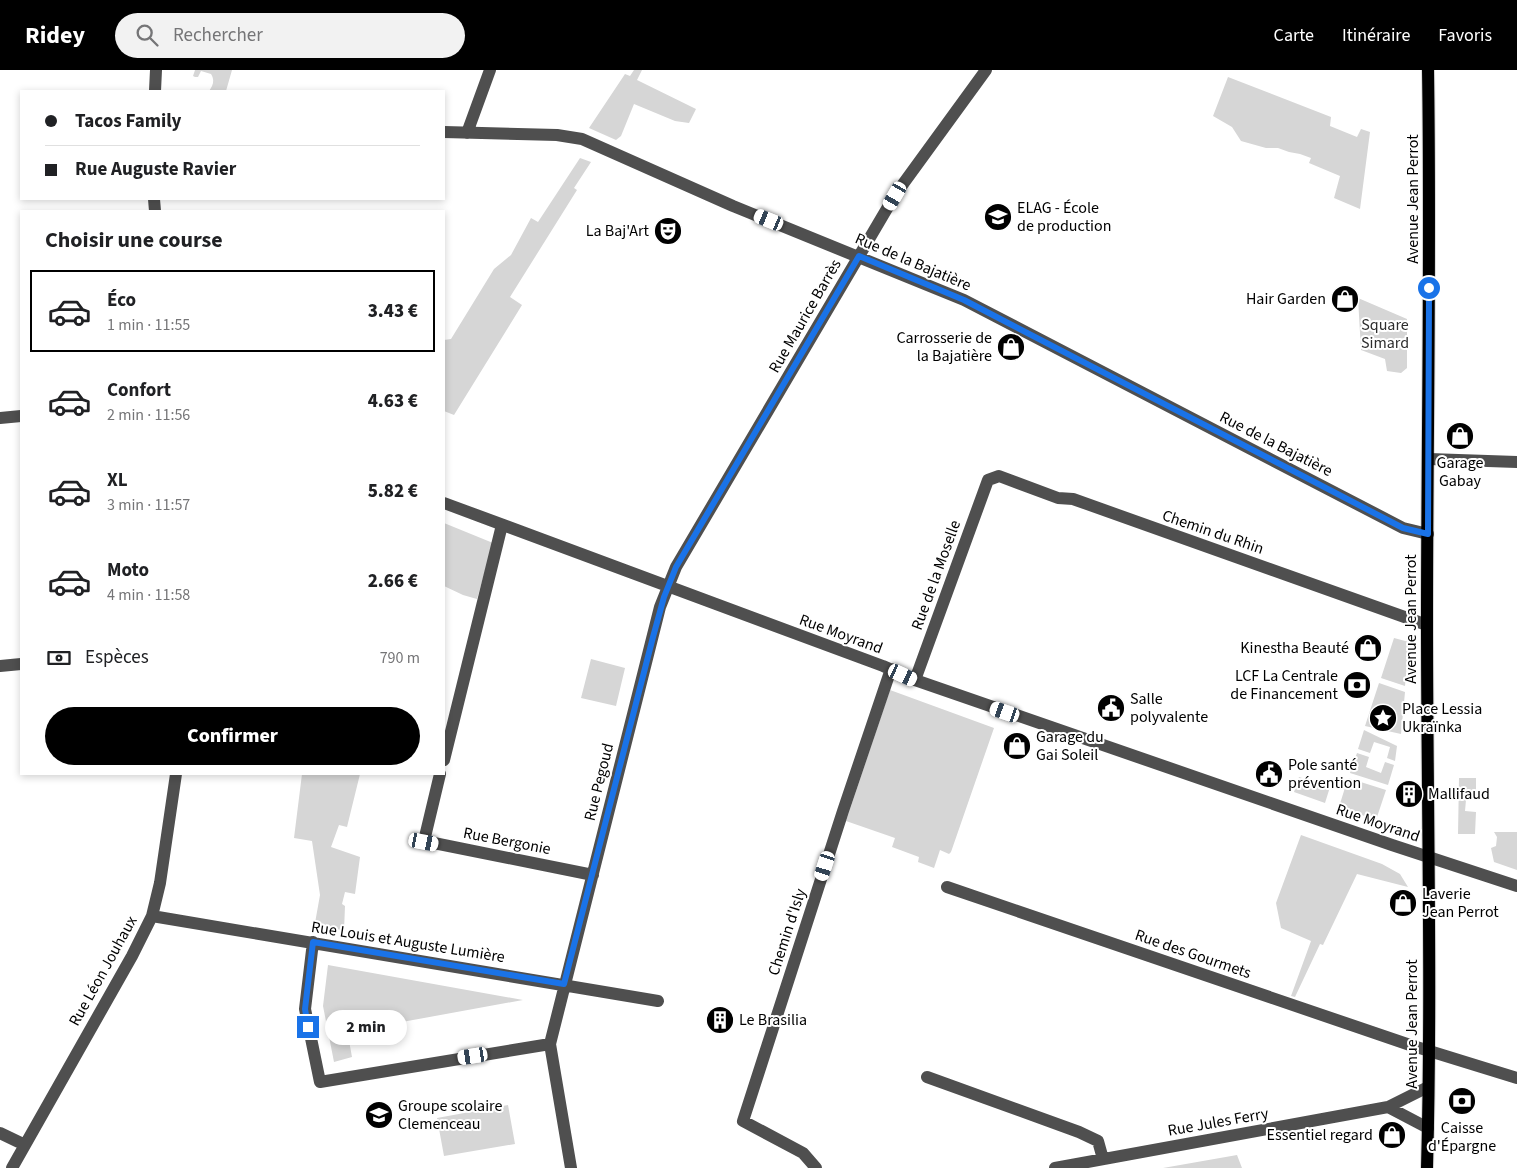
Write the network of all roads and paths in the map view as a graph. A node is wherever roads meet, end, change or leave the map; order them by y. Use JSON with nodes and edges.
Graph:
{"nodes":[{"id":1,"x":156,"y":70,"type":"edge"},
{"id":2,"x":490,"y":70,"type":"edge"},
{"id":3,"x":986,"y":70,"type":"edge"},
{"id":4,"x":1428,"y":70,"type":"edge"},
{"id":5,"x":155,"y":90,"type":"edge"},
{"id":6,"x":445,"y":132,"type":"edge"},
{"id":7,"x":467,"y":133,"type":"junction"},
{"id":8,"x":859,"y":256,"type":"junction"},
{"id":9,"x":20,"y":416,"type":"edge"},
{"id":10,"x":0,"y":418,"type":"edge"},
{"id":11,"x":1429,"y":459,"type":"junction"},
{"id":12,"x":1517,"y":462,"type":"edge"},
{"id":13,"x":988,"y":480,"type":"joint"},
{"id":14,"x":445,"y":503,"type":"edge"},
{"id":15,"x":502,"y":525,"type":"junction"},
{"id":16,"x":1428,"y":534,"type":"junction"},
{"id":17,"x":667,"y":587,"type":"junction"},
{"id":18,"x":1427,"y":625,"type":"junction"},
{"id":19,"x":20,"y":664,"type":"edge"},
{"id":20,"x":0,"y":666,"type":"edge"},
{"id":21,"x":891,"y":670,"type":"junction"},
{"id":22,"x":915,"y":680,"type":"junction"},
{"id":23,"x":445,"y":756,"type":"edge"},
{"id":24,"x":176,"y":775,"type":"edge"},
{"id":25,"x":440,"y":775,"type":"edge"},
{"id":26,"x":1428,"y":857,"type":"junction"},
{"id":27,"x":593,"y":875,"type":"junction"},
{"id":28,"x":1517,"y":886,"type":"edge"},
{"id":29,"x":947,"y":888,"type":"dead end"},
{"id":30,"x":152,"y":916,"type":"junction"},
{"id":31,"x":313,"y":942,"type":"junction"},
{"id":32,"x":564,"y":984,"type":"junction"},
{"id":33,"x":658,"y":1001,"type":"dead end"},
{"id":34,"x":550,"y":1044,"type":"junction"},
{"id":35,"x":1428,"y":1050,"type":"junction"},
{"id":36,"x":927,"y":1077,"type":"dead end"},
{"id":37,"x":1517,"y":1078,"type":"edge"},
{"id":38,"x":1428,"y":1087,"type":"junction"},
{"id":39,"x":1388,"y":1107,"type":"junction"},
{"id":40,"x":1428,"y":1128,"type":"junction"},
{"id":41,"x":0,"y":1133,"type":"edge"},
{"id":42,"x":25,"y":1144,"type":"junction"},
{"id":43,"x":1103,"y":1159,"type":"junction"},
{"id":44,"x":12,"y":1168,"type":"edge"},
{"id":45,"x":571,"y":1168,"type":"edge"},
{"id":46,"x":816,"y":1168,"type":"edge"},
{"id":47,"x":1060,"y":1168,"type":"edge"},
{"id":48,"x":1427,"y":1168,"type":"edge"}],
"edges":[{"from":1,"to":5,"type":"street"},
{"from":2,"to":7,"type":"street"},
{"from":3,"to":8,"type":"street","name":"Rue Maurice Barrès"},
{"from":4,"to":11,"type":"main road","name":"Avenue Jean Perrot"},
{"from":6,"to":7,"type":"street","name":"Rue de la Bajatière"},
{"from":7,"to":8,"type":"street","name":"Rue de la Bajatière"},
{"from":8,"to":16,"type":"street","name":"Rue de la Bajatière"},
{"from":8,"to":17,"type":"street","name":"Rue Maurice Barrès"},
{"from":9,"to":10,"type":"street"},
{"from":11,"to":12,"type":"street"},
{"from":11,"to":16,"type":"main road","name":"Avenue Jean Perrot"},
{"from":13,"to":18,"type":"street","name":"Chemin du Rhin"},
{"from":13,"to":22,"type":"street","name":"Rue de la Moselle"},
{"from":14,"to":15,"type":"street","name":"Rue Moyrand"},
{"from":15,"to":17,"type":"street","name":"Rue Moyrand"},
{"from":15,"to":23,"type":"street"},
{"from":16,"to":18,"type":"main road","name":"Avenue Jean Perrot"},
{"from":17,"to":21,"type":"street","name":"Rue Moyrand"},
{"from":17,"to":27,"type":"street","name":"Rue Pegoud"},
{"from":18,"to":26,"type":"main road","name":"Avenue Jean Perrot"},
{"from":19,"to":20,"type":"street"},
{"from":21,"to":22,"type":"street","name":"Rue Moyrand"},
{"from":21,"to":46,"type":"street","name":"Chemin d'Isly"},
{"from":22,"to":26,"type":"street","name":"Rue Moyrand"},
{"from":24,"to":30,"type":"street","name":"Rue Léon Jouhaux"},
{"from":25,"to":27,"type":"street","name":"Rue Bergonie"},
{"from":26,"to":28,"type":"street","name":"Rue Moyrand"},
{"from":26,"to":35,"type":"main road","name":"Avenue Jean Perrot"},
{"from":27,"to":32,"type":"street","name":"Rue Pegoud"},
{"from":29,"to":35,"type":"street","name":"Rue des Gourmets"},
{"from":30,"to":31,"type":"street","name":"Rue Louis et Auguste Lumière"},
{"from":30,"to":42,"type":"street","name":"Rue Léon Jouhaux"},
{"from":31,"to":32,"type":"street","name":"Rue Louis et Auguste Lumière"},
{"from":31,"to":34,"type":"street"},
{"from":32,"to":33,"type":"street","name":"Rue Louis et Auguste Lumière"},
{"from":32,"to":34,"type":"street","name":"Rue Pegoud"},
{"from":34,"to":45,"type":"street"},
{"from":35,"to":37,"type":"street","name":"Rue des Gourmets"},
{"from":35,"to":38,"type":"main road","name":"Avenue Jean Perrot"},
{"from":36,"to":43,"type":"street"},
{"from":38,"to":39,"type":"street","name":"Rue Jules Ferry"},
{"from":38,"to":40,"type":"main road","name":"Avenue Jean Perrot"},
{"from":39,"to":40,"type":"street"},
{"from":39,"to":43,"type":"street","name":"Rue Jules Ferry"},
{"from":40,"to":48,"type":"main road","name":"Avenue Jean Perrot"},
{"from":41,"to":42,"type":"street"},
{"from":42,"to":44,"type":"street","name":"Rue Léon Jouhaux"},
{"from":43,"to":47,"type":"street","name":"Rue Jules Ferry"}]}
